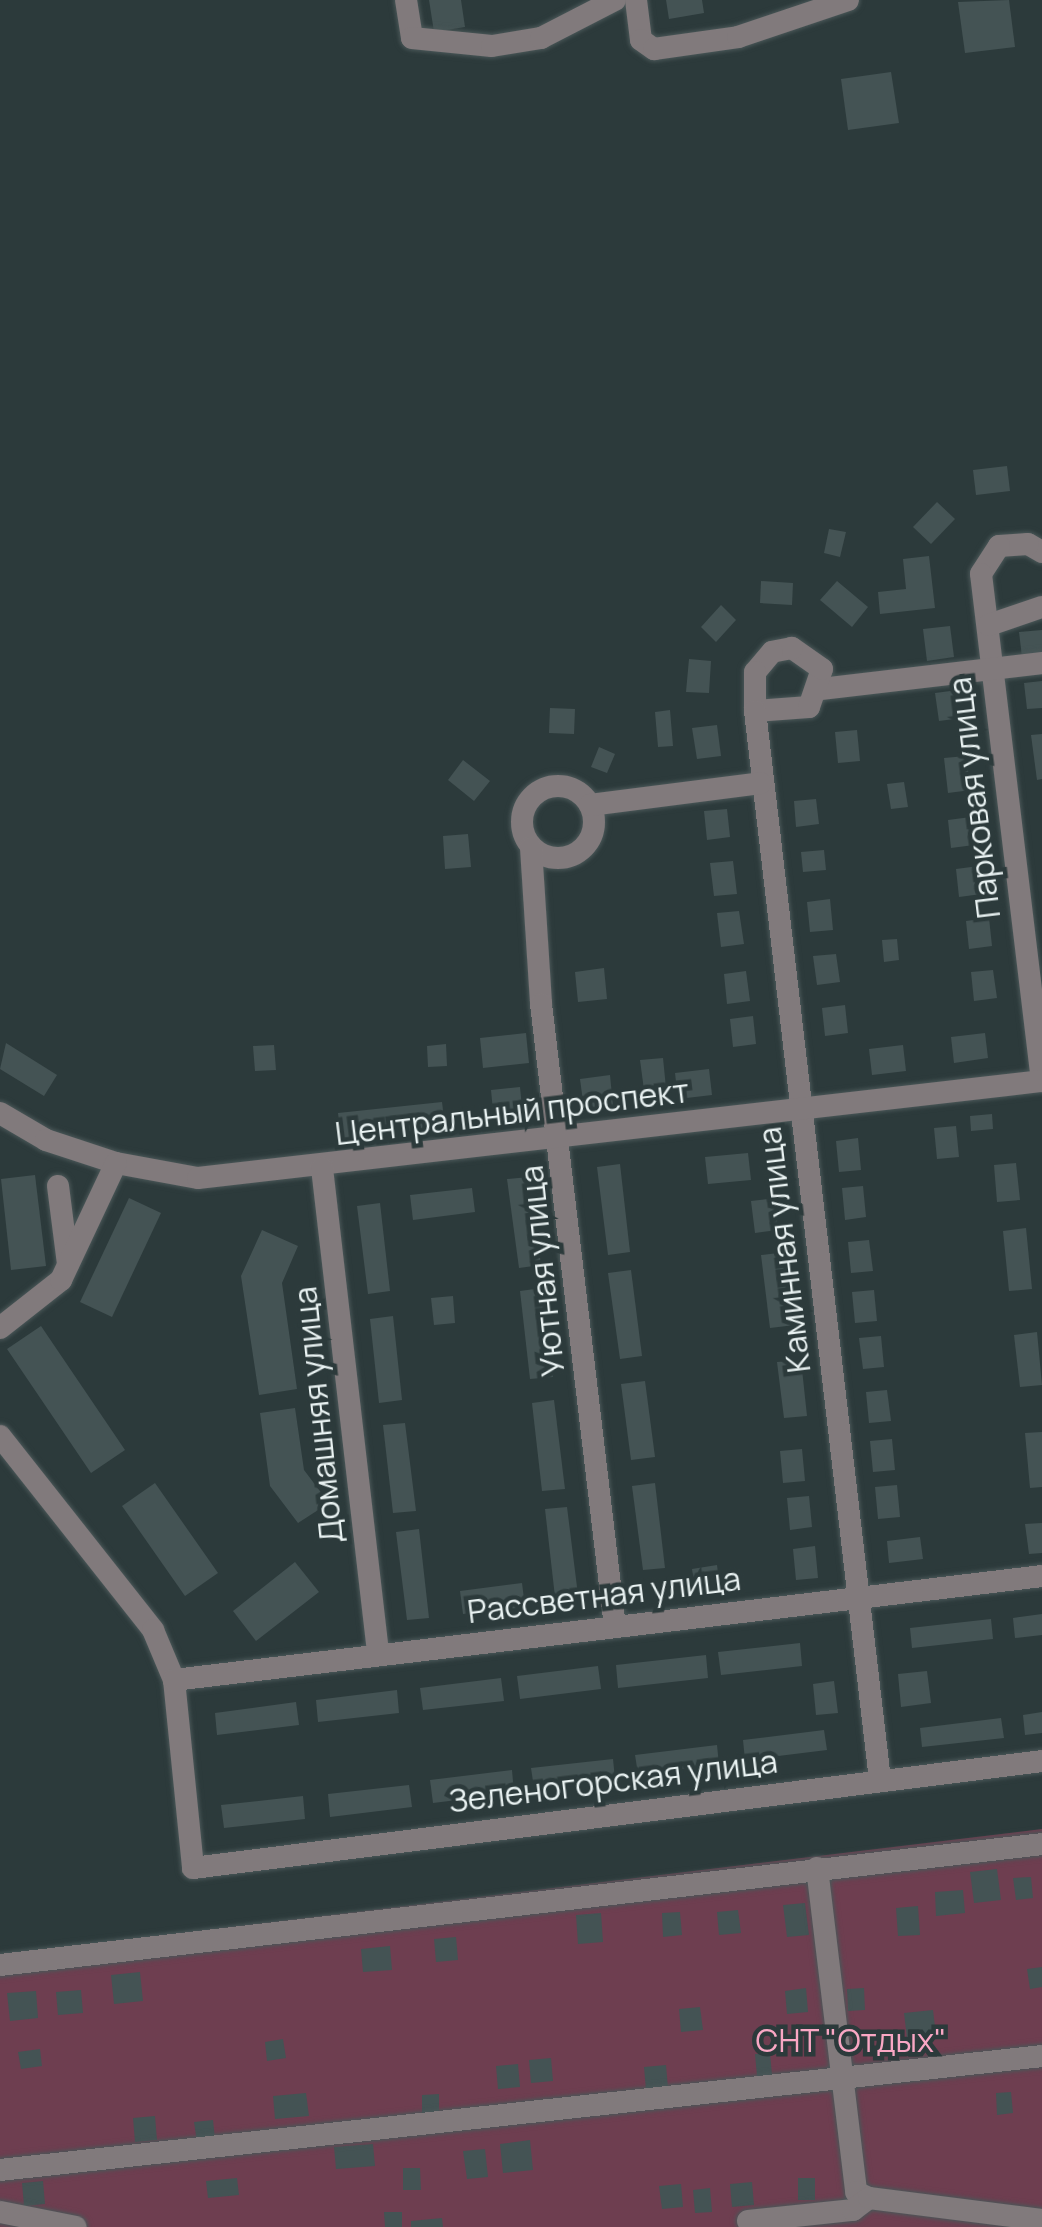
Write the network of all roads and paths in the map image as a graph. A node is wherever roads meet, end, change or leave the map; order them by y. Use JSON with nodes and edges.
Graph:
{"nodes":[{"id":1,"x":406,"y":0,"type":"edge"},
{"id":2,"x":616,"y":0,"type":"edge"},
{"id":3,"x":636,"y":0,"type":"edge"},
{"id":4,"x":848,"y":0,"type":"edge"},
{"id":5,"x":1042,"y":552,"type":"edge"},
{"id":6,"x":1042,"y":607,"type":"edge"},
{"id":7,"x":989,"y":624,"type":"junction"},
{"id":8,"x":1042,"y":664,"type":"edge"},
{"id":9,"x":990,"y":670,"type":"junction"},
{"id":10,"x":822,"y":689,"type":"junction"},
{"id":11,"x":755,"y":712,"type":"junction"},
{"id":12,"x":761,"y":783,"type":"junction"},
{"id":13,"x":590,"y":805,"type":"junction"},
{"id":14,"x":531,"y":848,"type":"junction"},
{"id":15,"x":1042,"y":1081,"type":"edge"},
{"id":16,"x":801,"y":1110,"type":"junction"},
{"id":17,"x":0,"y":1113,"type":"edge"},
{"id":18,"x":560,"y":1138,"type":"junction"},
{"id":19,"x":116,"y":1163,"type":"junction"},
{"id":20,"x":322,"y":1168,"type":"junction"},
{"id":21,"x":58,"y":1186,"type":"dead end"},
{"id":22,"x":68,"y":1268,"type":"junction"},
{"id":23,"x":0,"y":1328,"type":"edge"},
{"id":24,"x":0,"y":1436,"type":"edge"},
{"id":25,"x":1042,"y":1576,"type":"edge"},
{"id":26,"x":858,"y":1598,"type":"junction"},
{"id":27,"x":615,"y":1627,"type":"junction"},
{"id":28,"x":378,"y":1654,"type":"junction"},
{"id":29,"x":174,"y":1680,"type":"junction"},
{"id":30,"x":1042,"y":1761,"type":"edge"},
{"id":31,"x":880,"y":1780,"type":"junction"},
{"id":32,"x":1042,"y":1844,"type":"edge"},
{"id":33,"x":817,"y":1868,"type":"junction"},
{"id":34,"x":0,"y":1965,"type":"edge"},
{"id":35,"x":1042,"y":2056,"type":"edge"},
{"id":36,"x":840,"y":2077,"type":"junction"},
{"id":37,"x":0,"y":2170,"type":"edge"},
{"id":38,"x":868,"y":2198,"type":"junction"},
{"id":39,"x":0,"y":2212,"type":"edge"},
{"id":40,"x":1042,"y":2220,"type":"edge"},
{"id":41,"x":748,"y":2221,"type":"dead end"},
{"id":42,"x":76,"y":2227,"type":"edge"}],
"edges":[{"from":1,"to":2,"type":"street"},
{"from":3,"to":4,"type":"street"},
{"from":5,"to":7,"type":"street","name":"Парковая улица"},
{"from":6,"to":7,"type":"street"},
{"from":7,"to":9,"type":"street","name":"Парковая улица"},
{"from":8,"to":9,"type":"street"},
{"from":9,"to":10,"type":"street"},
{"from":9,"to":15,"type":"street","name":"Парковая улица"},
{"from":10,"to":11,"type":"street"},
{"from":10,"to":11,"type":"street","name":"Каминная улица"},
{"from":11,"to":12,"type":"street","name":"Каминная улица"},
{"from":12,"to":13,"type":"street"},
{"from":12,"to":16,"type":"street","name":"Каминная улица"},
{"from":13,"to":14,"type":"street"},
{"from":13,"to":14,"type":"street"},
{"from":14,"to":18,"type":"street","name":"Уютная улица"},
{"from":15,"to":16,"type":"street","name":"Центральный проспект"},
{"from":16,"to":18,"type":"street","name":"Центральный проспект"},
{"from":16,"to":26,"type":"street","name":"Каминная улица"},
{"from":17,"to":19,"type":"street","name":"Центральный проспект"},
{"from":18,"to":20,"type":"street","name":"Центральный проспект"},
{"from":18,"to":27,"type":"street","name":"Уютная улица"},
{"from":19,"to":20,"type":"street","name":"Центральный проспект"},
{"from":19,"to":22,"type":"street"},
{"from":20,"to":28,"type":"street","name":"Домашняя улица"},
{"from":21,"to":22,"type":"street"},
{"from":22,"to":23,"type":"street"},
{"from":24,"to":29,"type":"street"},
{"from":25,"to":26,"type":"street","name":"Рассветная улица"},
{"from":26,"to":27,"type":"street","name":"Рассветная улица"},
{"from":26,"to":31,"type":"street","name":"Каминная улица"},
{"from":27,"to":28,"type":"street","name":"Рассветная улица"},
{"from":28,"to":29,"type":"street","name":"Рассветная улица"},
{"from":29,"to":31,"type":"street","name":"Зеленогорская улица"},
{"from":30,"to":31,"type":"street","name":"Зеленогорская улица"},
{"from":32,"to":33,"type":"street"},
{"from":33,"to":34,"type":"street"},
{"from":33,"to":36,"type":"street"},
{"from":35,"to":36,"type":"street"},
{"from":36,"to":37,"type":"street"},
{"from":36,"to":38,"type":"street"},
{"from":38,"to":40,"type":"street"},
{"from":38,"to":41,"type":"street"},
{"from":39,"to":42,"type":"street"}]}
